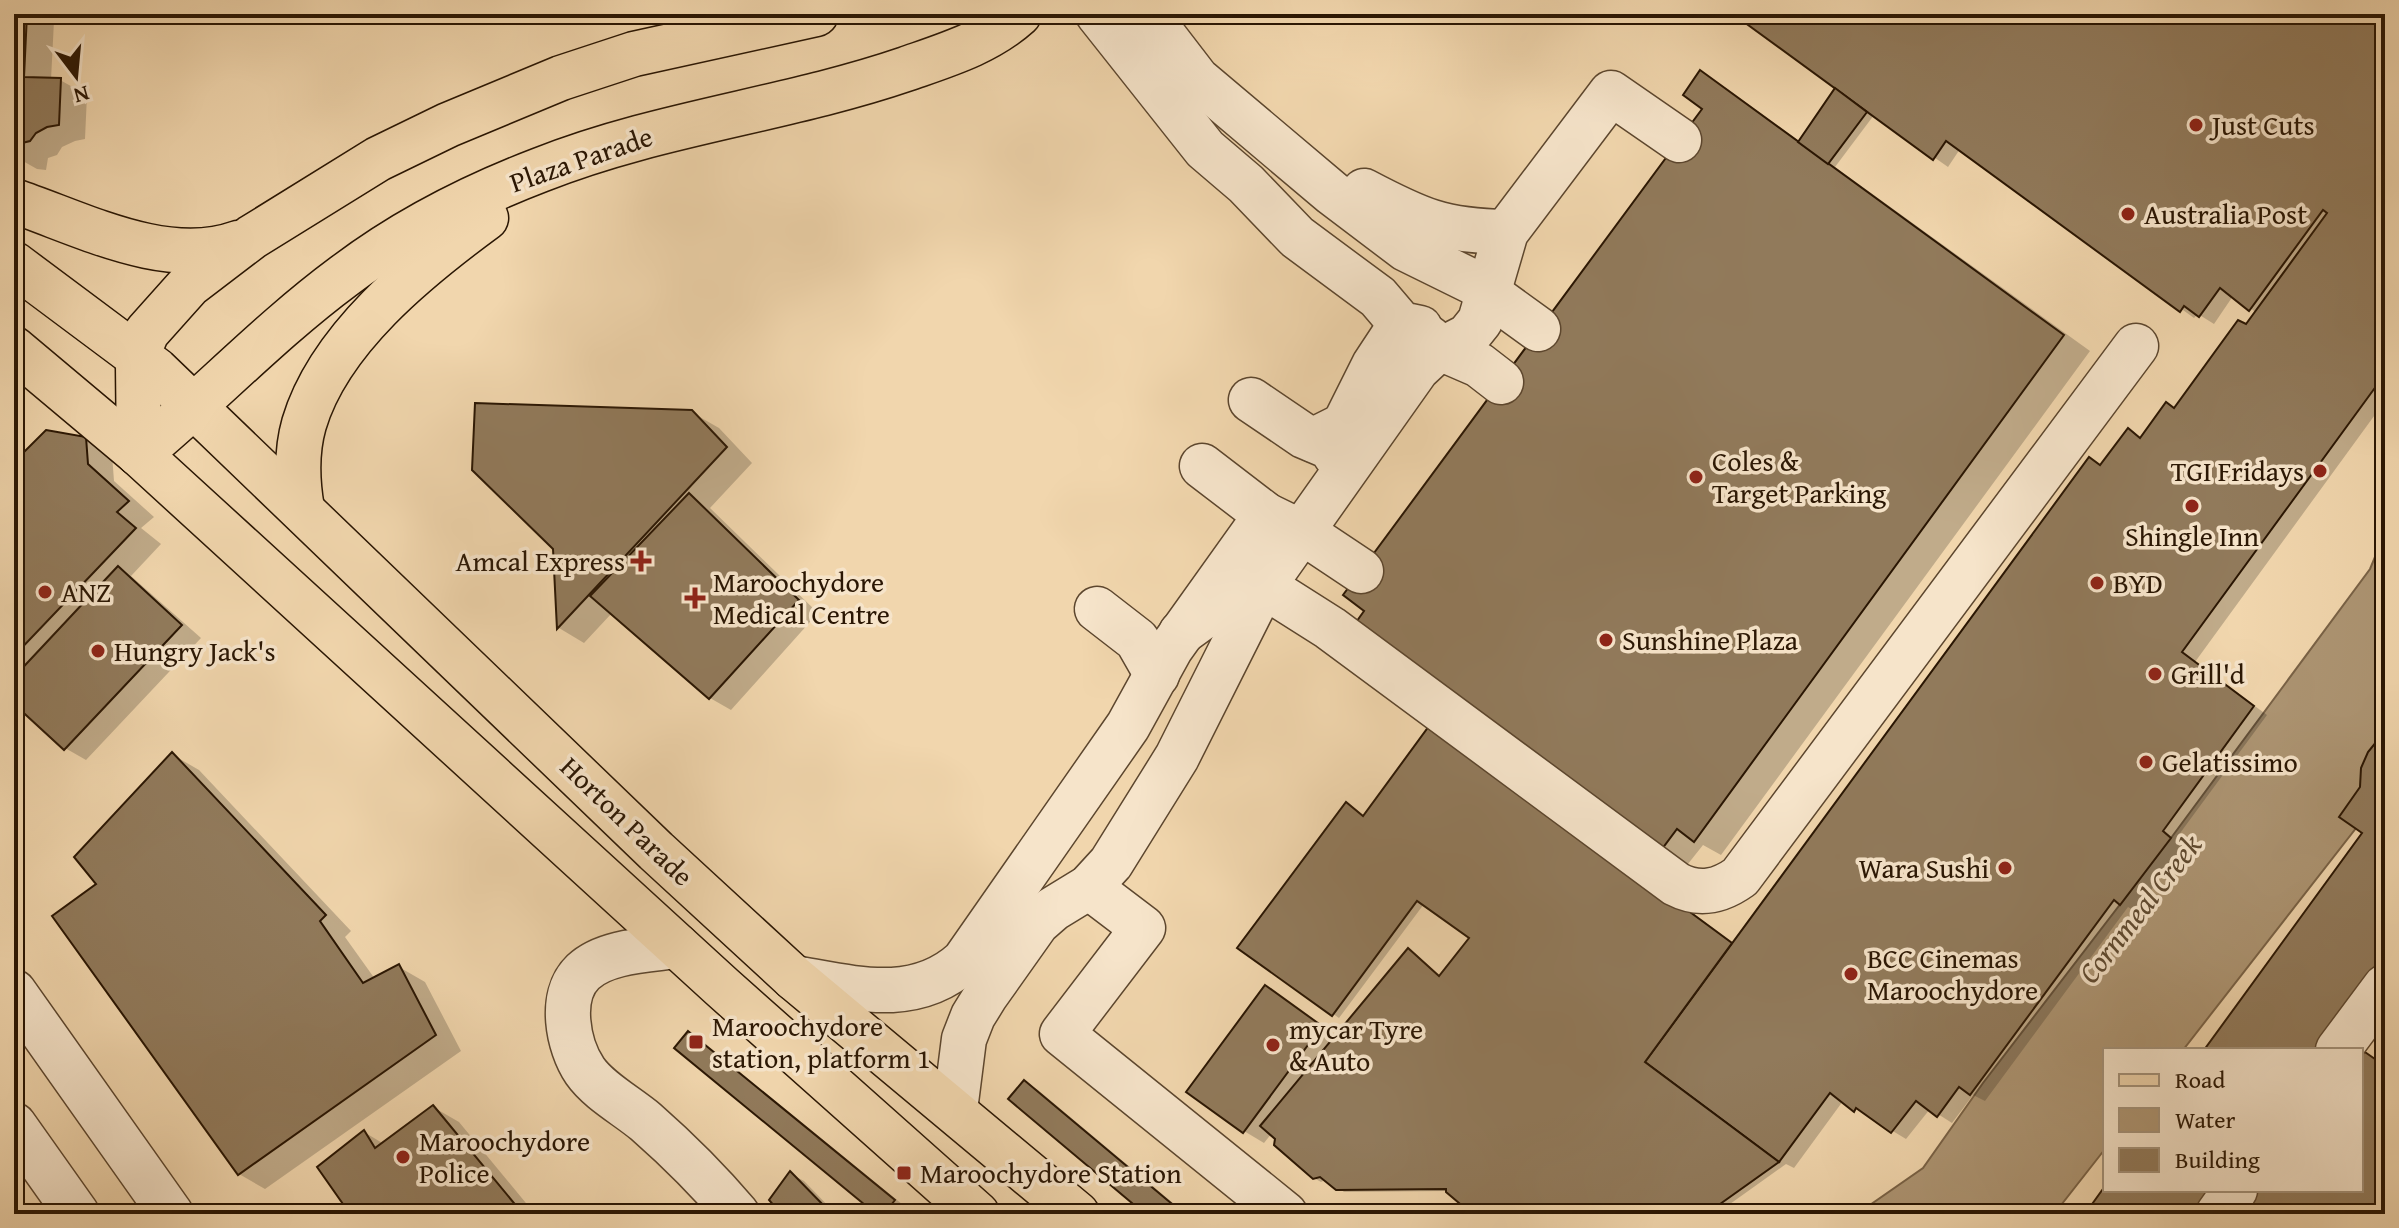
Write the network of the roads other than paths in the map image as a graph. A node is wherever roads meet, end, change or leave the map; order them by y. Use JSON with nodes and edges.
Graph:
{"nodes":[{"id":1,"x":816,"y":14,"type":"edge"},
{"id":2,"x":1019,"y":14,"type":"edge"},
{"id":3,"x":1098,"y":14,"type":"edge"},
{"id":4,"x":1147,"y":14,"type":"edge"},
{"id":5,"x":1182,"y":91,"type":"junction"},
{"id":6,"x":1263,"y":134,"type":"junction"},
{"id":7,"x":1679,"y":140,"type":"dead end"},
{"id":8,"x":563,"y":161,"type":"junction"},
{"id":9,"x":14,"y":201,"type":"edge"},
{"id":10,"x":1506,"y":232,"type":"junction"},
{"id":11,"x":252,"y":237,"type":"junction"},
{"id":12,"x":14,"y":264,"type":"edge"},
{"id":13,"x":1489,"y":293,"type":"junction"},
{"id":14,"x":1538,"y":329,"type":"dead end"},
{"id":15,"x":1421,"y":334,"type":"junction"},
{"id":16,"x":2136,"y":346,"type":"dead end"},
{"id":17,"x":14,"y":349,"type":"edge"},
{"id":18,"x":139,"y":355,"type":"junction"},
{"id":19,"x":1501,"y":382,"type":"dead end"},
{"id":20,"x":1251,"y":400,"type":"dead end"},
{"id":21,"x":195,"y":408,"type":"junction"},
{"id":22,"x":1314,"y":440,"type":"junction"},
{"id":23,"x":139,"y":454,"type":"junction"},
{"id":24,"x":1202,"y":466,"type":"dead end"},
{"id":25,"x":1333,"y":490,"type":"junction"},
{"id":26,"x":302,"y":509,"type":"junction"},
{"id":27,"x":1284,"y":523,"type":"junction"},
{"id":28,"x":1361,"y":571,"type":"dead end"},
{"id":29,"x":1262,"y":588,"type":"junction"},
{"id":30,"x":1097,"y":609,"type":"dead end"},
{"id":31,"x":1181,"y":633,"type":"junction"},
{"id":32,"x":1157,"y":675,"type":"junction"},
{"id":33,"x":1089,"y":887,"type":"junction"},
{"id":34,"x":677,"y":946,"type":"junction"},
{"id":35,"x":794,"y":978,"type":"junction"},
{"id":36,"x":2385,"y":987,"type":"edge"},
{"id":37,"x":14,"y":992,"type":"edge"},
{"id":38,"x":2339,"y":1048,"type":"edge"},
{"id":39,"x":955,"y":1110,"type":"junction"},
{"id":40,"x":14,"y":1125,"type":"edge"},
{"id":41,"x":2234,"y":1192,"type":"edge"},
{"id":42,"x":77,"y":1214,"type":"edge"},
{"id":43,"x":171,"y":1214,"type":"edge"},
{"id":44,"x":737,"y":1214,"type":"edge"},
{"id":45,"x":977,"y":1214,"type":"edge"},
{"id":46,"x":1077,"y":1214,"type":"edge"},
{"id":47,"x":1285,"y":1214,"type":"edge"},
{"id":48,"x":2218,"y":1214,"type":"edge"}],
"edges":[{"from":1,"to":11,"type":"main road"},
{"from":2,"to":8,"type":"main road","name":"Plaza Parade"},
{"from":3,"to":5,"type":"street"},
{"from":4,"to":5,"type":"street"},
{"from":5,"to":6,"type":"street"},
{"from":5,"to":15,"type":"street"},
{"from":6,"to":10,"type":"street"},
{"from":6,"to":13,"type":"street"},
{"from":7,"to":10,"type":"street"},
{"from":8,"to":21,"type":"main road","name":"Plaza Parade"},
{"from":8,"to":26,"type":"main road"},
{"from":9,"to":11,"type":"main road"},
{"from":10,"to":13,"type":"street"},
{"from":11,"to":18,"type":"main road"},
{"from":12,"to":18,"type":"main road","name":"Horton Parade"},
{"from":13,"to":14,"type":"street"},
{"from":13,"to":15,"type":"street"},
{"from":15,"to":19,"type":"street"},
{"from":15,"to":22,"type":"street"},
{"from":15,"to":25,"type":"street"},
{"from":16,"to":29,"type":"street"},
{"from":17,"to":23,"type":"main road","name":"Horton Parade"},
{"from":18,"to":21,"type":"main road","name":"Horton Parade"},
{"from":18,"to":23,"type":"main road"},
{"from":20,"to":22,"type":"street"},
{"from":21,"to":23,"type":"main road","name":"Plaza Parade"},
{"from":21,"to":26,"type":"main road","name":"Horton Parade"},
{"from":22,"to":25,"type":"street"},
{"from":23,"to":34,"type":"main road","name":"Horton Parade"},
{"from":24,"to":27,"type":"street"},
{"from":25,"to":27,"type":"street"},
{"from":26,"to":35,"type":"main road","name":"Horton Parade"},
{"from":27,"to":28,"type":"street"},
{"from":27,"to":29,"type":"street"},
{"from":27,"to":31,"type":"street"},
{"from":29,"to":31,"type":"street"},
{"from":29,"to":33,"type":"street"},
{"from":30,"to":32,"type":"street"},
{"from":31,"to":32,"type":"street"},
{"from":32,"to":35,"type":"street"},
{"from":33,"to":39,"type":"street"},
{"from":33,"to":47,"type":"street"},
{"from":34,"to":44,"type":"street"},
{"from":34,"to":45,"type":"main road","name":"Horton Parade"},
{"from":35,"to":39,"type":"main road","name":"Horton Parade"},
{"from":36,"to":38,"type":"street"},
{"from":37,"to":43,"type":"street"},
{"from":39,"to":46,"type":"main road","name":"Horton Parade"},
{"from":40,"to":42,"type":"street"},
{"from":41,"to":48,"type":"street"}]}
